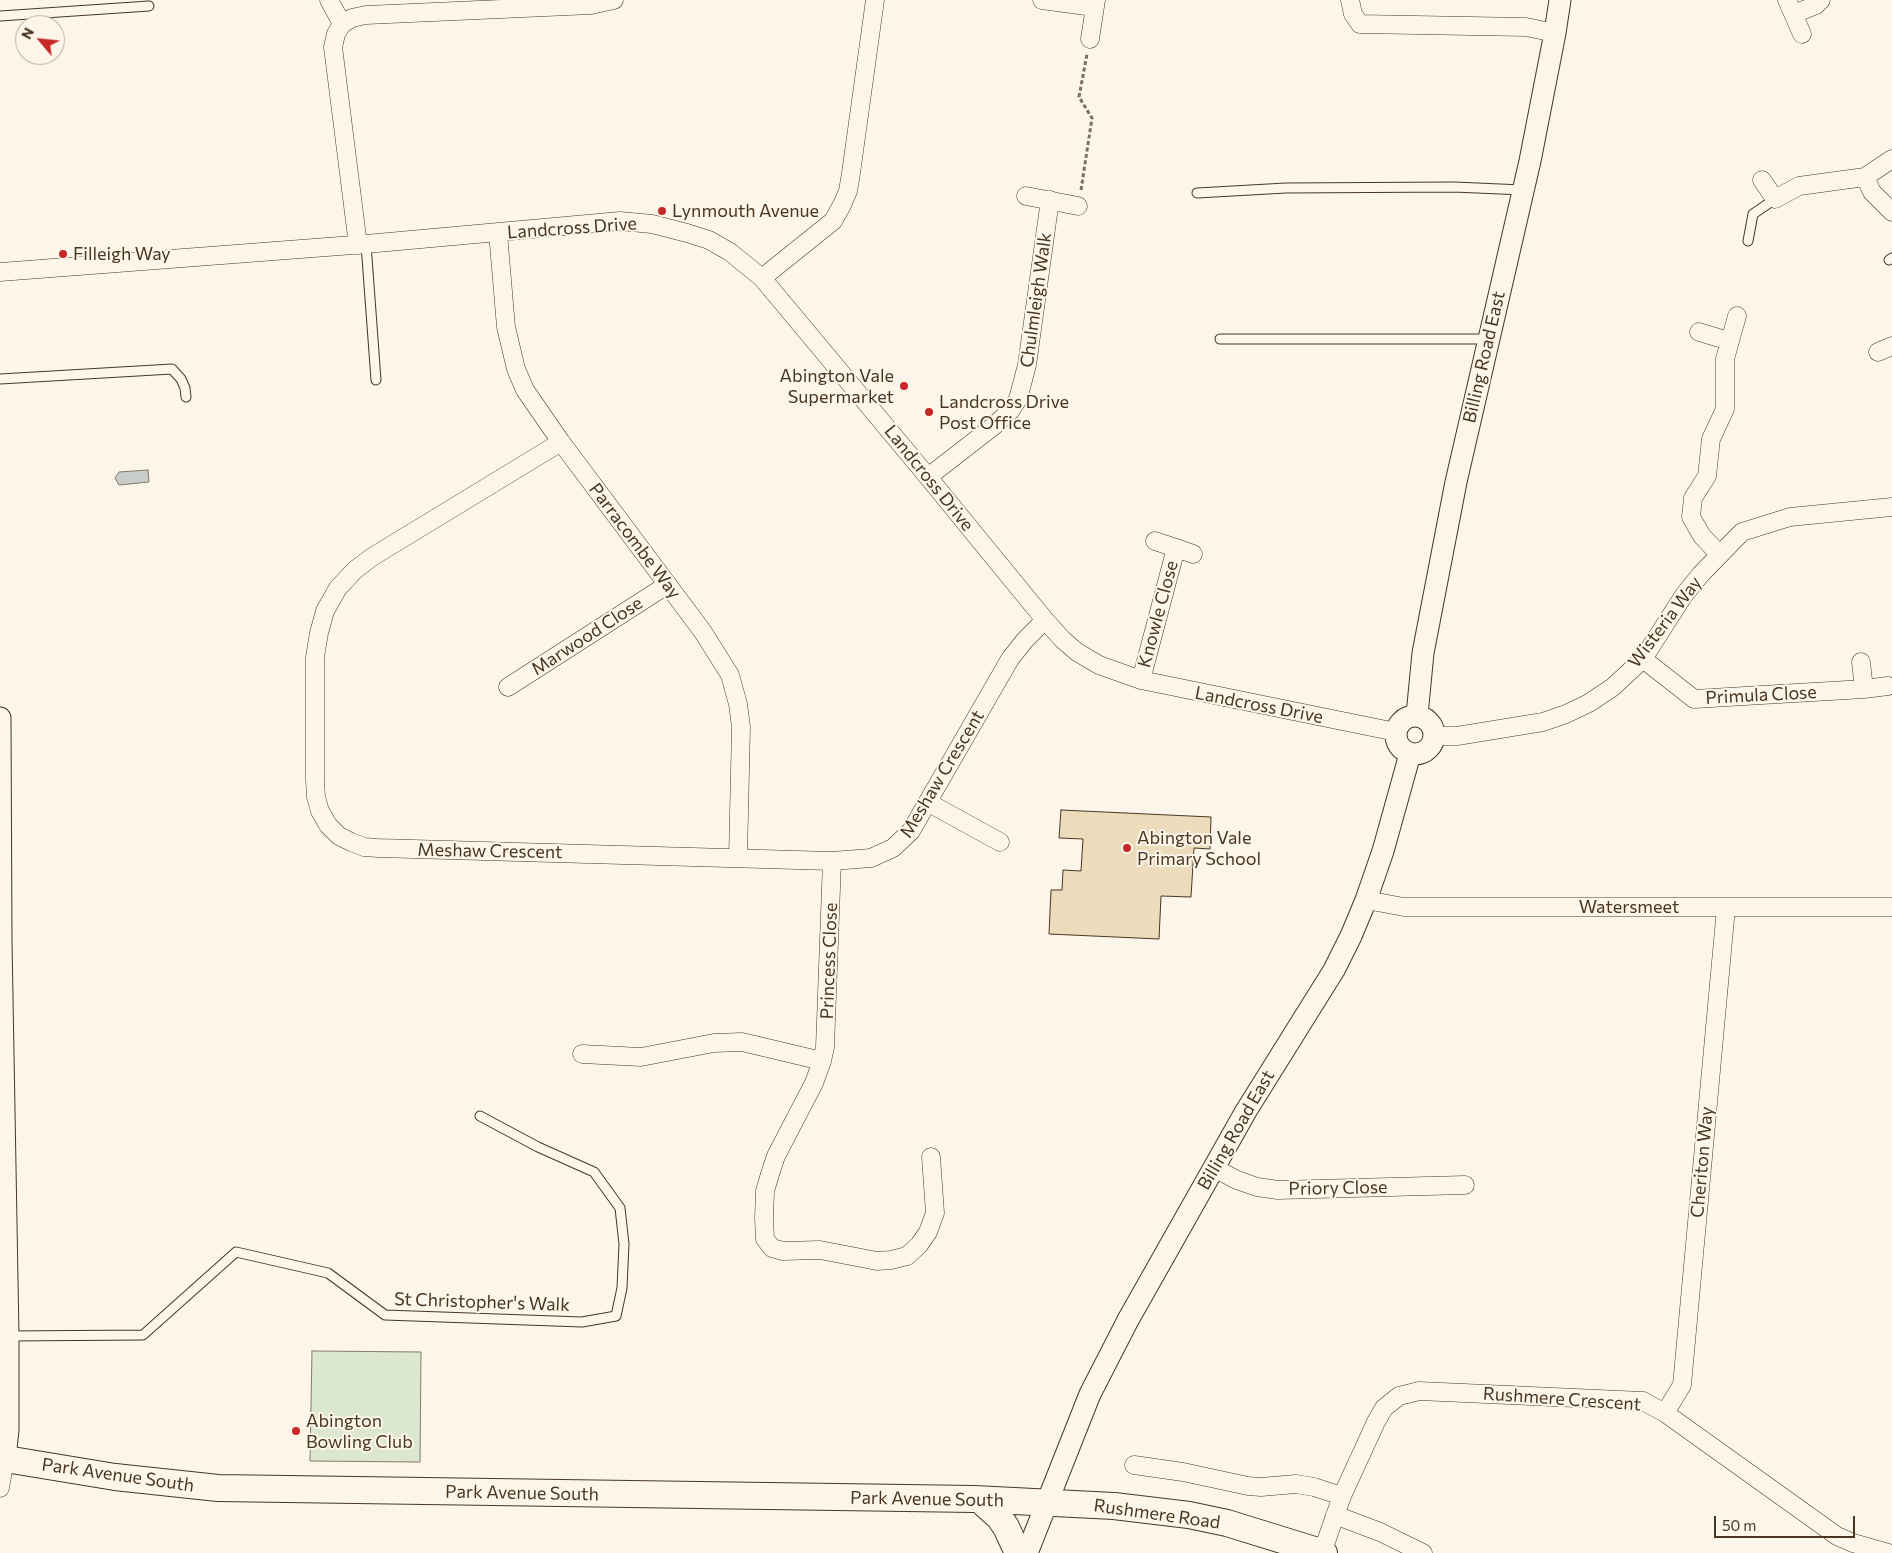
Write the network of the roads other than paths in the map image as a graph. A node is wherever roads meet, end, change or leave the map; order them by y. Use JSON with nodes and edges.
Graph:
{"nodes":[{"id":1,"x":329,"y":0,"type":"edge"},
{"id":2,"x":614,"y":0,"type":"edge"},
{"id":3,"x":875,"y":0,"type":"edge"},
{"id":4,"x":1042,"y":0,"type":"edge"},
{"id":5,"x":1350,"y":0,"type":"edge"},
{"id":6,"x":1560,"y":0,"type":"edge"},
{"id":7,"x":1821,"y":0,"type":"edge"},
{"id":8,"x":557,"y":3,"type":"edge"},
{"id":9,"x":1095,"y":4,"type":"edge"},
{"id":10,"x":149,"y":6,"type":"dead end"},
{"id":11,"x":1790,"y":7,"type":"edge"},
{"id":12,"x":0,"y":16,"type":"edge"},
{"id":13,"x":342,"y":24,"type":"junction"},
{"id":14,"x":1555,"y":33,"type":"junction"},
{"id":15,"x":1802,"y":34,"type":"dead end"},
{"id":16,"x":1090,"y":39,"type":"road end"},
{"id":17,"x":1892,"y":159,"type":"edge"},
{"id":18,"x":1865,"y":177,"type":"junction"},
{"id":19,"x":1762,"y":180,"type":"dead end"},
{"id":20,"x":1523,"y":190,"type":"junction"},
{"id":21,"x":1197,"y":193,"type":"dead end"},
{"id":22,"x":1026,"y":196,"type":"dead end"},
{"id":23,"x":1775,"y":199,"type":"junction"},
{"id":24,"x":1050,"y":200,"type":"junction"},
{"id":25,"x":1078,"y":206,"type":"road end"},
{"id":26,"x":1892,"y":212,"type":"edge"},
{"id":27,"x":498,"y":233,"type":"junction"},
{"id":28,"x":1748,"y":241,"type":"dead end"},
{"id":29,"x":362,"y":245,"type":"junction"},
{"id":30,"x":0,"y":272,"type":"edge"},
{"id":31,"x":762,"y":278,"type":"junction"},
{"id":32,"x":1737,"y":316,"type":"dead end"},
{"id":33,"x":1699,"y":332,"type":"dead end"},
{"id":34,"x":1220,"y":338,"type":"dead end"},
{"id":35,"x":1488,"y":339,"type":"junction"},
{"id":36,"x":1729,"y":341,"type":"junction"},
{"id":37,"x":0,"y":379,"type":"edge"},
{"id":38,"x":376,"y":380,"type":"dead end"},
{"id":39,"x":186,"y":396,"type":"dead end"},
{"id":40,"x":560,"y":442,"type":"junction"},
{"id":41,"x":928,"y":477,"type":"junction"},
{"id":42,"x":1892,"y":507,"type":"edge"},
{"id":43,"x":1155,"y":541,"type":"dead end"},
{"id":44,"x":1176,"y":548,"type":"junction"},
{"id":45,"x":1193,"y":554,"type":"dead end"},
{"id":46,"x":1719,"y":554,"type":"junction"},
{"id":47,"x":667,"y":584,"type":"junction"},
{"id":48,"x":1045,"y":620,"type":"junction"},
{"id":49,"x":1643,"y":659,"type":"junction"},
{"id":50,"x":1861,"y":662,"type":"dead end"},
{"id":51,"x":1141,"y":680,"type":"junction"},
{"id":52,"x":508,"y":686,"type":"dead end"},
{"id":53,"x":1888,"y":686,"type":"dead end"},
{"id":54,"x":1864,"y":689,"type":"junction"},
{"id":55,"x":1417,"y":715,"type":"junction"},
{"id":56,"x":0,"y":718,"type":"edge"},
{"id":57,"x":1396,"y":732,"type":"junction"},
{"id":58,"x":1435,"y":736,"type":"junction"},
{"id":59,"x":1410,"y":754,"type":"junction"},
{"id":60,"x":928,"y":803,"type":"junction"},
{"id":61,"x":1000,"y":842,"type":"dead end"},
{"id":62,"x":738,"y":857,"type":"junction"},
{"id":63,"x":832,"y":861,"type":"junction"},
{"id":64,"x":1366,"y":900,"type":"junction"},
{"id":65,"x":1892,"y":907,"type":"edge"},
{"id":66,"x":1726,"y":908,"type":"junction"},
{"id":67,"x":582,"y":1054,"type":"dead end"},
{"id":68,"x":822,"y":1062,"type":"junction"},
{"id":69,"x":480,"y":1116,"type":"dead end"},
{"id":70,"x":931,"y":1157,"type":"dead end"},
{"id":71,"x":1214,"y":1168,"type":"junction"},
{"id":72,"x":1465,"y":1185,"type":"dead end"},
{"id":73,"x":8,"y":1336,"type":"junction"},
{"id":74,"x":1665,"y":1413,"type":"junction"},
{"id":75,"x":3,"y":1458,"type":"edge"},
{"id":76,"x":1134,"y":1465,"type":"dead end"},
{"id":77,"x":0,"y":1488,"type":"edge"},
{"id":78,"x":1342,"y":1496,"type":"junction"},
{"id":79,"x":980,"y":1500,"type":"junction"},
{"id":80,"x":1047,"y":1502,"type":"junction"},
{"id":81,"x":1335,"y":1515,"type":"junction"},
{"id":82,"x":1018,"y":1553,"type":"edge"},
{"id":83,"x":1027,"y":1553,"type":"edge"},
{"id":84,"x":1323,"y":1553,"type":"edge"},
{"id":85,"x":1423,"y":1553,"type":"edge"},
{"id":86,"x":1888,"y":1553,"type":"edge"}],
"edges":[{"from":1,"to":13,"type":"street"},
{"from":2,"to":8,"type":"street"},
{"from":3,"to":31,"type":"street"},
{"from":4,"to":9,"type":"street"},
{"from":5,"to":14,"type":"street"},
{"from":6,"to":14,"type":"street","name":"Billing Road East"},
{"from":7,"to":11,"type":"street"},
{"from":8,"to":13,"type":"street"},
{"from":9,"to":16,"type":"street"},
{"from":10,"to":12,"type":"lane"},
{"from":11,"to":15,"type":"street"},
{"from":13,"to":29,"type":"street"},
{"from":14,"to":20,"type":"street","name":"Billing Road East"},
{"from":17,"to":18,"type":"street"},
{"from":18,"to":23,"type":"street"},
{"from":18,"to":26,"type":"street"},
{"from":19,"to":23,"type":"street"},
{"from":20,"to":21,"type":"lane"},
{"from":20,"to":35,"type":"street","name":"Billing Road East"},
{"from":22,"to":24,"type":"street"},
{"from":23,"to":28,"type":"lane"},
{"from":24,"to":25,"type":"street"},
{"from":24,"to":41,"type":"street","name":"Chulmleigh Walk"},
{"from":27,"to":29,"type":"street","name":"Landcross Drive"},
{"from":27,"to":31,"type":"street","name":"Landcross Drive"},
{"from":27,"to":40,"type":"street","name":"Parracombe Way"},
{"from":29,"to":30,"type":"street","name":"Landcross Drive"},
{"from":29,"to":38,"type":"lane"},
{"from":31,"to":41,"type":"street","name":"Landcross Drive"},
{"from":32,"to":36,"type":"street"},
{"from":33,"to":36,"type":"street"},
{"from":34,"to":35,"type":"lane"},
{"from":35,"to":55,"type":"street","name":"Billing Road East"},
{"from":36,"to":46,"type":"street"},
{"from":37,"to":39,"type":"lane"},
{"from":40,"to":47,"type":"street","name":"Parracombe Way"},
{"from":40,"to":62,"type":"street","name":"Meshaw Crescent"},
{"from":41,"to":48,"type":"street","name":"Landcross Drive"},
{"from":42,"to":46,"type":"street","name":"Wisteria Way"},
{"from":43,"to":44,"type":"street","name":"Knowle Close"},
{"from":44,"to":45,"type":"street","name":"Knowle Close"},
{"from":44,"to":51,"type":"street","name":"Knowle Close"},
{"from":46,"to":49,"type":"street","name":"Wisteria Way"},
{"from":47,"to":52,"type":"street","name":"Marwood Close"},
{"from":47,"to":62,"type":"street","name":"Parracombe Way"},
{"from":48,"to":51,"type":"street","name":"Landcross Drive"},
{"from":48,"to":60,"type":"street","name":"Meshaw Crescent"},
{"from":49,"to":54,"type":"street","name":"Primula Close"},
{"from":49,"to":58,"type":"street","name":"Wisteria Way"},
{"from":50,"to":54,"type":"street"},
{"from":51,"to":57,"type":"street","name":"Landcross Drive"},
{"from":53,"to":54,"type":"street","name":"Primula Close"},
{"from":55,"to":57,"type":"street"},
{"from":55,"to":58,"type":"street"},
{"from":56,"to":73,"type":"street"},
{"from":57,"to":59,"type":"street"},
{"from":58,"to":59,"type":"street"},
{"from":59,"to":64,"type":"street","name":"Billing Road East"},
{"from":60,"to":61,"type":"street"},
{"from":60,"to":63,"type":"street","name":"Meshaw Crescent"},
{"from":62,"to":63,"type":"street","name":"Meshaw Crescent"},
{"from":63,"to":68,"type":"street","name":"Princess Close"},
{"from":64,"to":66,"type":"street","name":"Watersmeet"},
{"from":64,"to":71,"type":"street","name":"Billing Road East"},
{"from":65,"to":66,"type":"street","name":"Watersmeet"},
{"from":66,"to":74,"type":"street","name":"Cheriton Way"},
{"from":67,"to":68,"type":"street"},
{"from":68,"to":70,"type":"street","name":"Princess Close"},
{"from":69,"to":73,"type":"lane","name":"St Christopher's Walk"},
{"from":71,"to":72,"type":"street","name":"Priory Close"},
{"from":71,"to":80,"type":"street","name":"Billing Road East"},
{"from":73,"to":75,"type":"street"},
{"from":74,"to":78,"type":"street","name":"Rushmere Crescent"},
{"from":74,"to":86,"type":"street","name":"Rushmere Crescent"},
{"from":75,"to":77,"type":"street"},
{"from":75,"to":79,"type":"main road","name":"Park Avenue South"},
{"from":76,"to":78,"type":"street"},
{"from":78,"to":81,"type":"street","name":"Rushmere Crescent"},
{"from":79,"to":80,"type":"main road","name":"Park Avenue South"},
{"from":79,"to":82,"type":"main road"},
{"from":80,"to":83,"type":"street","name":"Billing Road East"},
{"from":80,"to":84,"type":"main road","name":"Rushmere Road"},
{"from":81,"to":84,"type":"street","name":"Rushmere Crescent"},
{"from":81,"to":85,"type":"street"}]}
